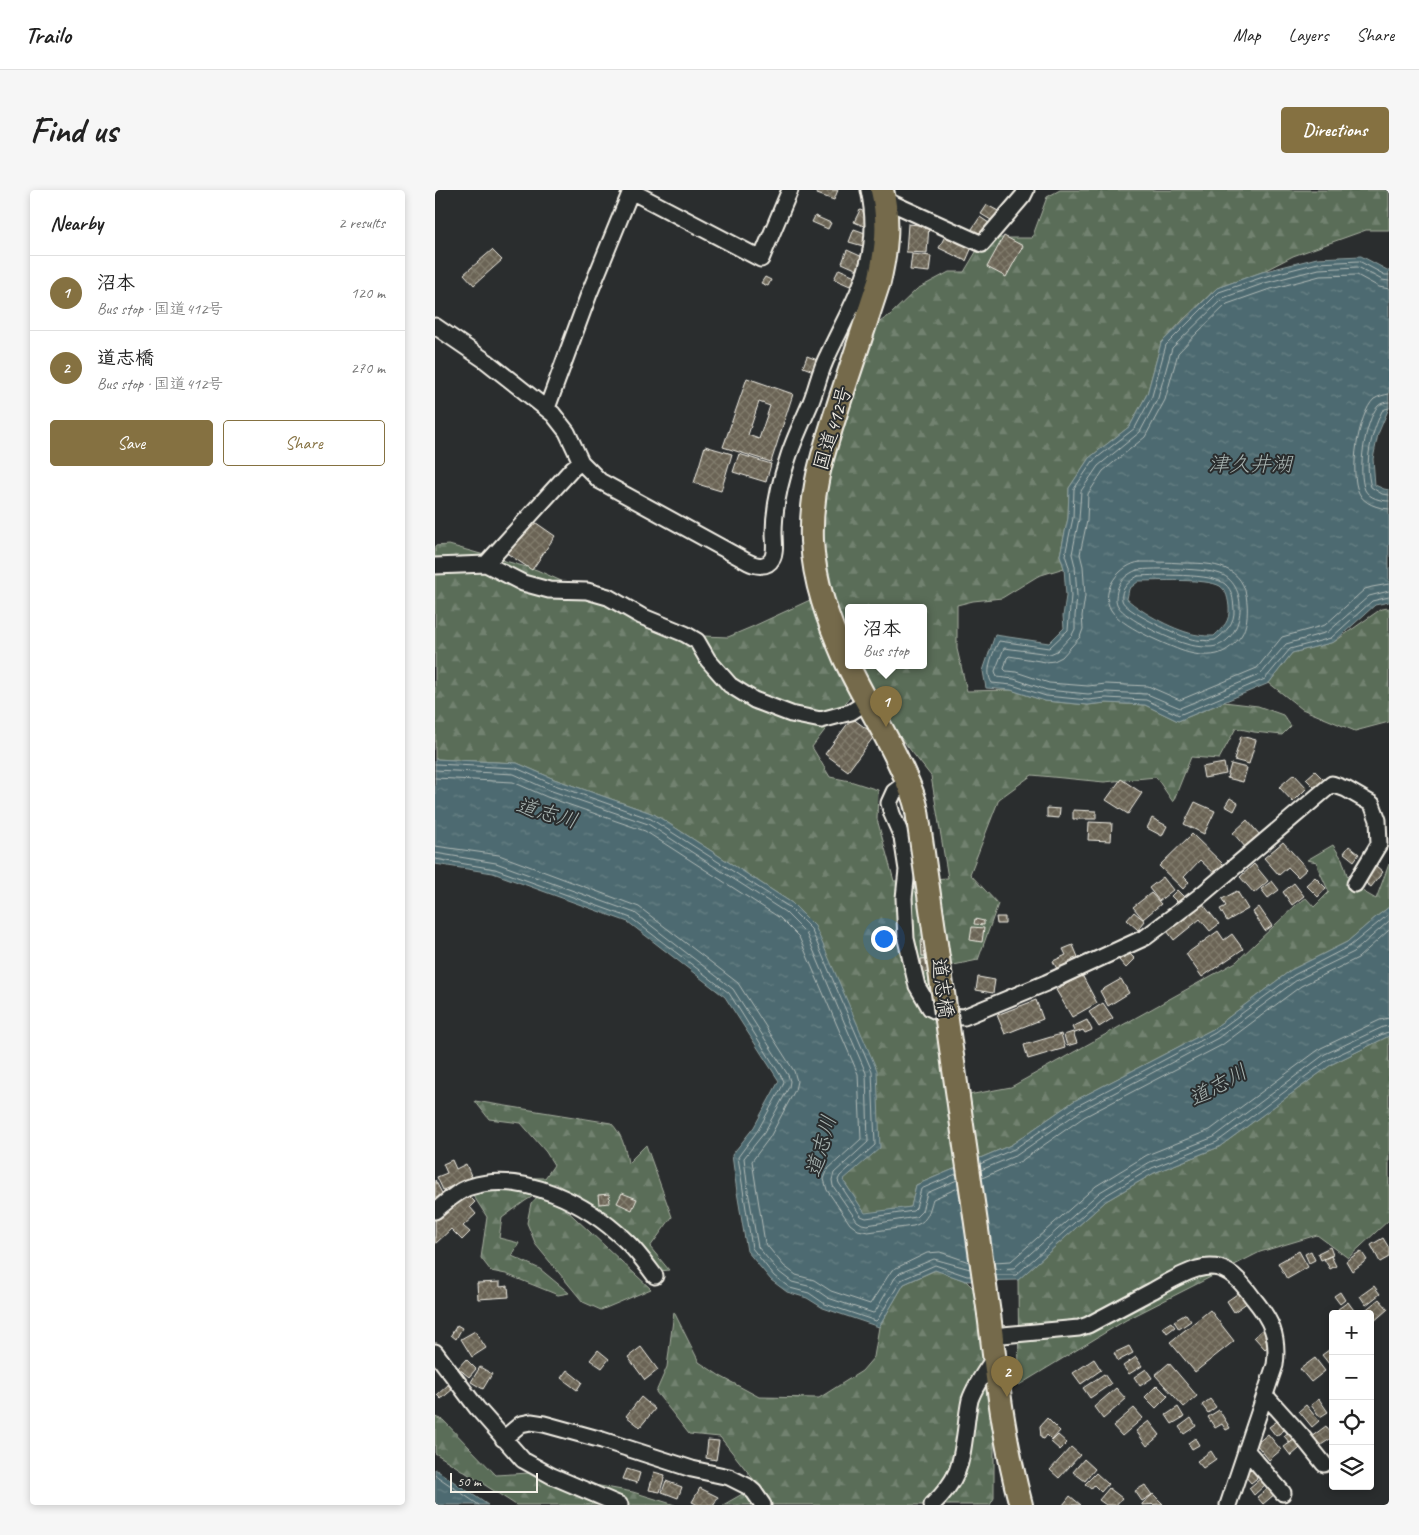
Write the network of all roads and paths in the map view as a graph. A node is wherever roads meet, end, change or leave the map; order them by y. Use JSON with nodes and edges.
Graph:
{"nodes":[{"id":1,"x":790,"y":190,"type":"edge"},
{"id":2,"x":1026,"y":190,"type":"edge"},
{"id":3,"x":878,"y":193,"type":"edge"},
{"id":4,"x":435,"y":326,"type":"edge"},
{"id":5,"x":547,"y":408,"type":"junction"},
{"id":6,"x":581,"y":462,"type":"junction"},
{"id":7,"x":486,"y":564,"type":"junction"},
{"id":8,"x":435,"y":566,"type":"edge"},
{"id":9,"x":845,"y":657,"type":"edge"},
{"id":10,"x":851,"y":669,"type":"edge"},
{"id":11,"x":868,"y":701,"type":"junction"},
{"id":12,"x":908,"y":781,"type":"junction"},
{"id":13,"x":917,"y":811,"type":"joint"},
{"id":14,"x":1355,"y":884,"type":"dead end"},
{"id":15,"x":435,"y":1211,"type":"edge"},
{"id":16,"x":655,"y":1276,"type":"dead end"},
{"id":17,"x":993,"y":1346,"type":"junction"},
{"id":18,"x":435,"y":1352,"type":"edge"},
{"id":19,"x":1265,"y":1395,"type":"junction"},
{"id":20,"x":503,"y":1439,"type":"junction"},
{"id":21,"x":1246,"y":1450,"type":"junction"},
{"id":22,"x":1324,"y":1464,"type":"dead end"},
{"id":23,"x":1283,"y":1493,"type":"dead end"},
{"id":24,"x":620,"y":1505,"type":"edge"},
{"id":25,"x":763,"y":1505,"type":"edge"},
{"id":26,"x":932,"y":1505,"type":"edge"},
{"id":27,"x":1021,"y":1505,"type":"edge"},
{"id":28,"x":1228,"y":1505,"type":"edge"}],
"edges":[{"from":1,"to":5,"type":"street"},
{"from":2,"to":3,"type":"street"},
{"from":3,"to":6,"type":"street"},
{"from":3,"to":9,"type":"highway","name":"国道412号"},
{"from":4,"to":5,"type":"street"},
{"from":5,"to":6,"type":"street"},
{"from":6,"to":7,"type":"street"},
{"from":7,"to":8,"type":"street"},
{"from":7,"to":11,"type":"street"},
{"from":10,"to":11,"type":"highway","name":"国道412号"},
{"from":11,"to":12,"type":"highway","name":"国道412号"},
{"from":12,"to":13,"type":"highway","name":"国道412号"},
{"from":12,"to":14,"type":"street"},
{"from":13,"to":17,"type":"highway","name":"道志橋","bridge":true},
{"from":15,"to":16,"type":"street"},
{"from":17,"to":19,"type":"street"},
{"from":17,"to":26,"type":"street"},
{"from":17,"to":27,"type":"highway"},
{"from":18,"to":20,"type":"street"},
{"from":19,"to":21,"type":"street"},
{"from":19,"to":22,"type":"street"},
{"from":20,"to":24,"type":"street"},
{"from":20,"to":25,"type":"street"},
{"from":21,"to":23,"type":"street"},
{"from":21,"to":28,"type":"street"}]}
